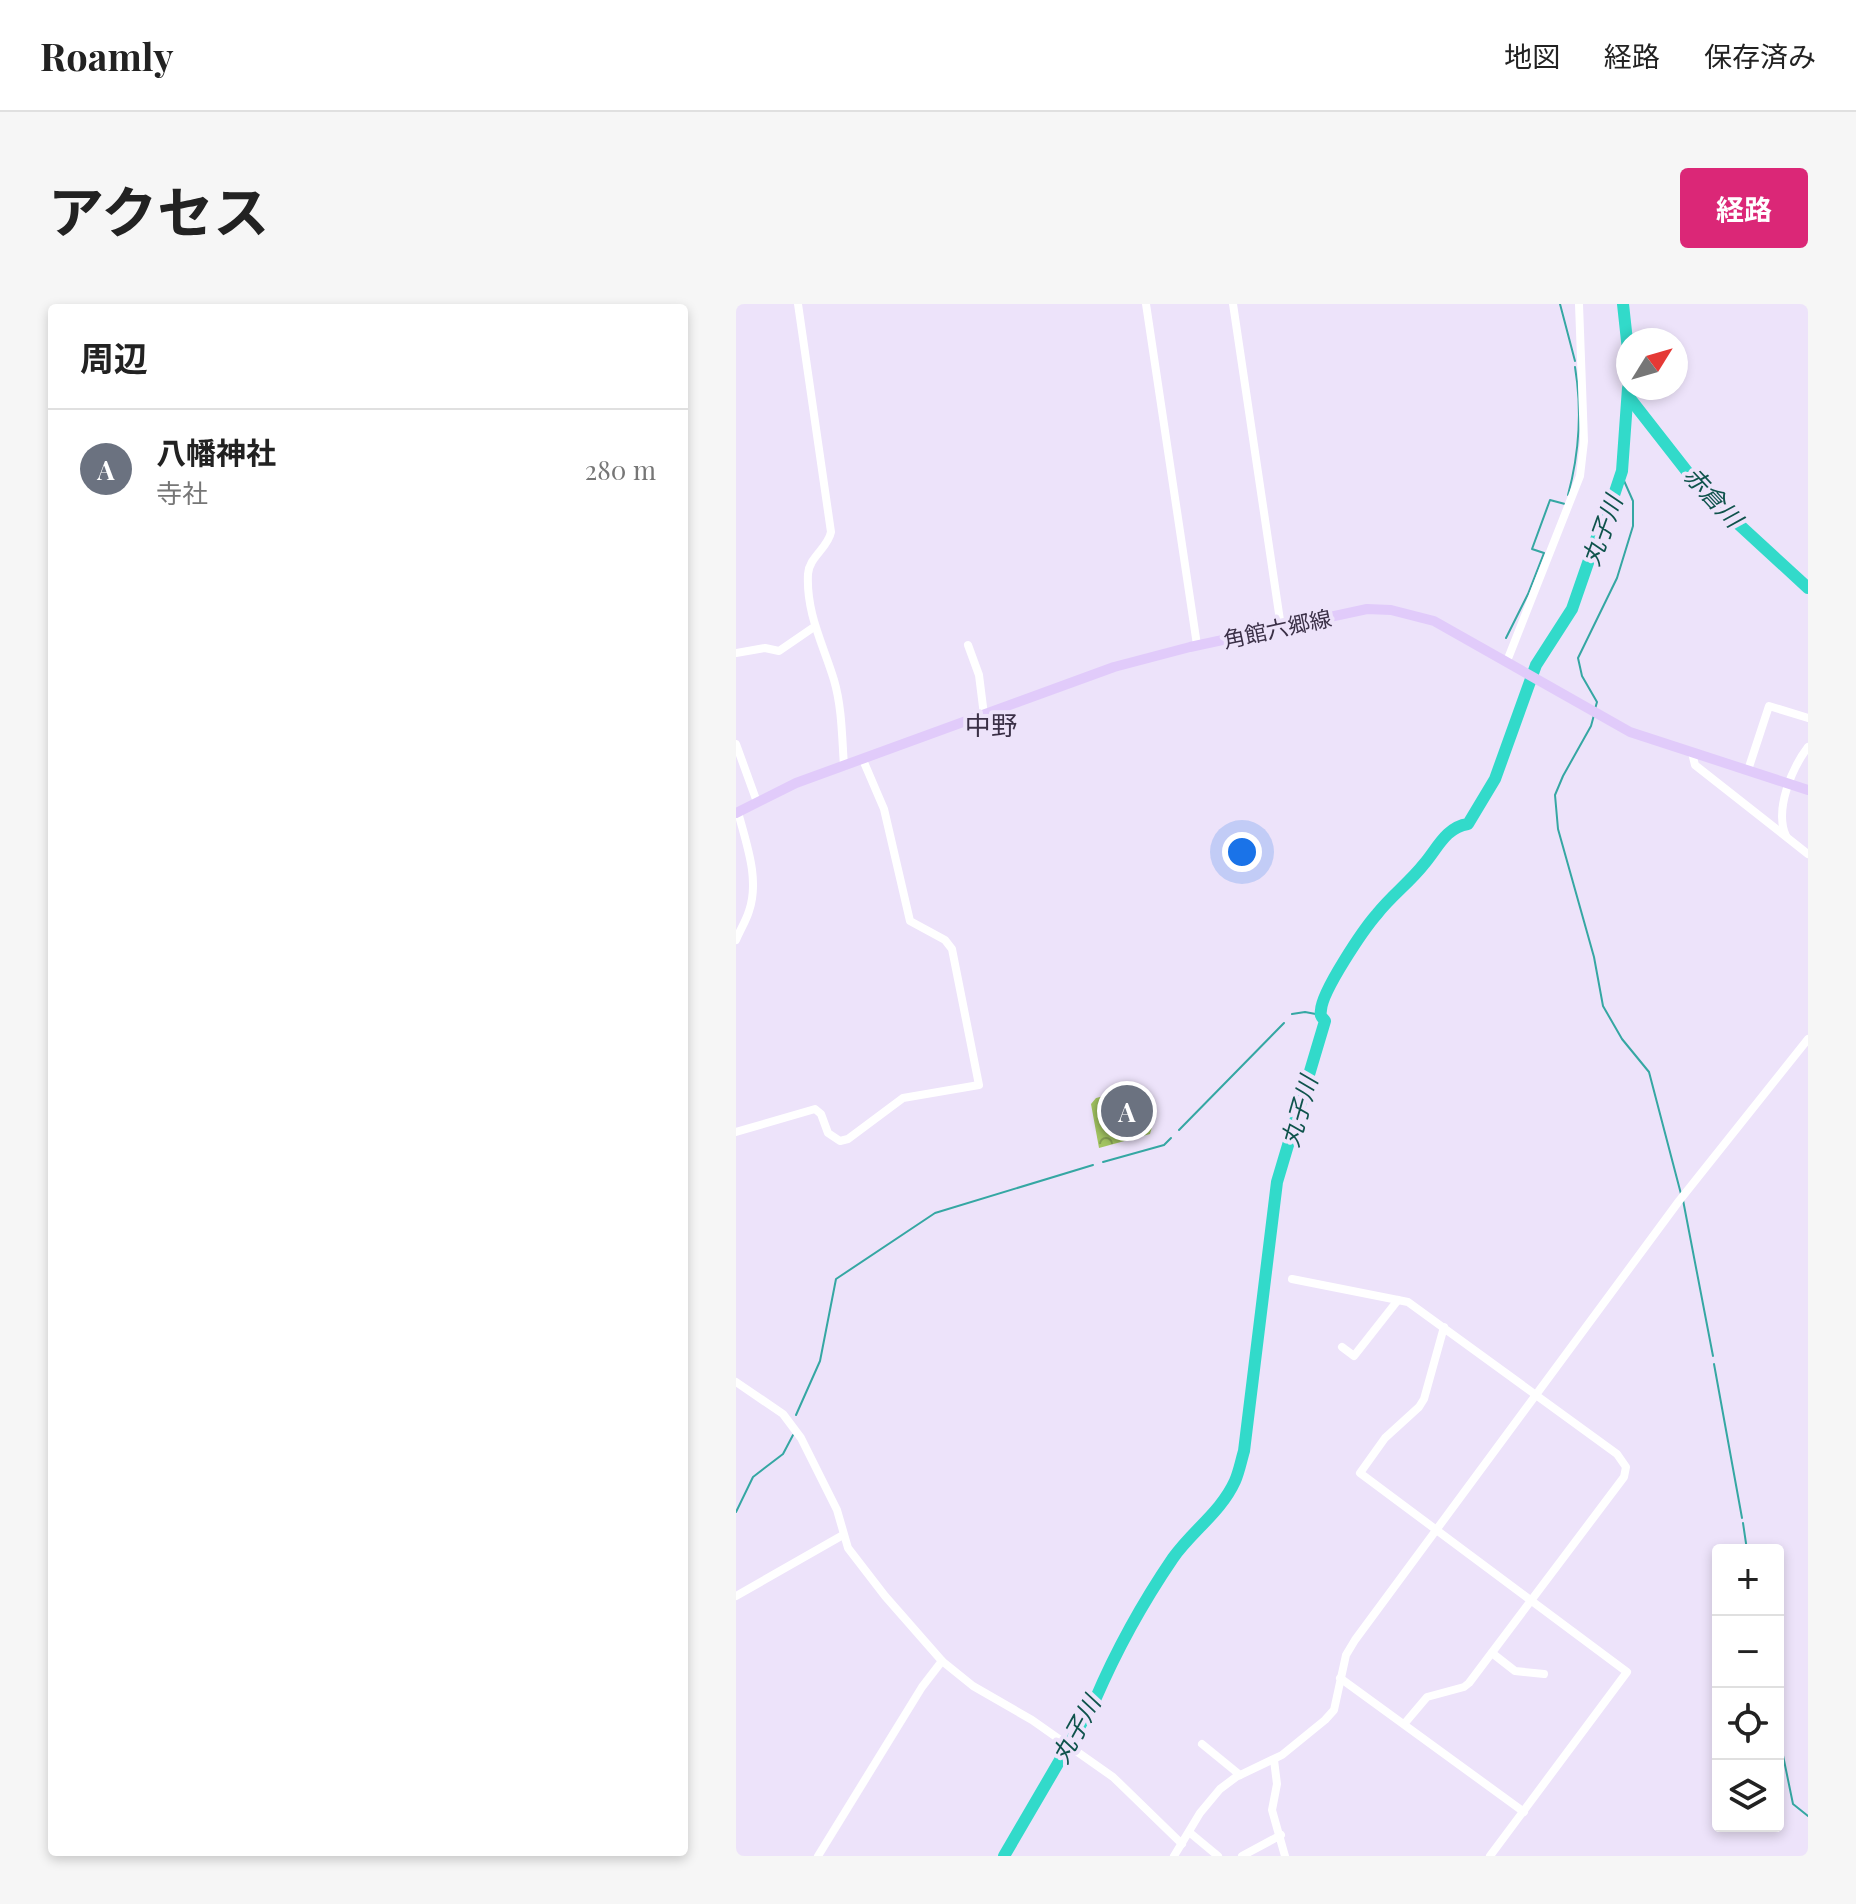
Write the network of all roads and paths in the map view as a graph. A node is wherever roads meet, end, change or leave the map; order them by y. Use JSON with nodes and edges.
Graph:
{"nodes":[{"id":1,"x":798,"y":304,"type":"edge"},
{"id":2,"x":1146,"y":304,"type":"edge"},
{"id":3,"x":1233,"y":304,"type":"edge"},
{"id":4,"x":1579,"y":304,"type":"edge"},
{"id":5,"x":814,"y":627,"type":"junction"},
{"id":6,"x":1281,"y":627,"type":"junction"},
{"id":7,"x":968,"y":645,"type":"dead end"},
{"id":8,"x":1197,"y":645,"type":"junction"},
{"id":9,"x":736,"y":653,"type":"edge"},
{"id":10,"x":1507,"y":661,"type":"junction"},
{"id":11,"x":984,"y":715,"type":"junction"},
{"id":12,"x":1808,"y":718,"type":"edge"},
{"id":13,"x":736,"y":744,"type":"edge"},
{"id":14,"x":1808,"y":747,"type":"edge"},
{"id":15,"x":1692,"y":753,"type":"junction"},
{"id":16,"x":863,"y":760,"type":"junction"},
{"id":17,"x":844,"y":766,"type":"junction"},
{"id":18,"x":1748,"y":770,"type":"junction"},
{"id":19,"x":1790,"y":784,"type":"junction"},
{"id":20,"x":1808,"y":790,"type":"edge"},
{"id":21,"x":757,"y":802,"type":"junction"},
{"id":22,"x":737,"y":812,"type":"edge"},
{"id":23,"x":1787,"y":836,"type":"junction"},
{"id":24,"x":1808,"y":854,"type":"edge"},
{"id":25,"x":736,"y":940,"type":"edge"},
{"id":26,"x":1808,"y":1039,"type":"edge"},
{"id":27,"x":736,"y":1132,"type":"edge"},
{"id":28,"x":1292,"y":1279,"type":"dead end"},
{"id":29,"x":1398,"y":1300,"type":"junction"},
{"id":30,"x":1444,"y":1327,"type":"junction"},
{"id":31,"x":1342,"y":1347,"type":"dead end"},
{"id":32,"x":736,"y":1382,"type":"edge"},
{"id":33,"x":1536,"y":1395,"type":"junction"},
{"id":34,"x":1436,"y":1531,"type":"junction"},
{"id":35,"x":843,"y":1535,"type":"junction"},
{"id":36,"x":736,"y":1596,"type":"edge"},
{"id":37,"x":1532,"y":1601,"type":"junction"},
{"id":38,"x":1492,"y":1653,"type":"junction"},
{"id":39,"x":942,"y":1661,"type":"junction"},
{"id":40,"x":1544,"y":1674,"type":"dead end"},
{"id":41,"x":1340,"y":1678,"type":"junction"},
{"id":42,"x":1405,"y":1723,"type":"junction"},
{"id":43,"x":1202,"y":1744,"type":"dead end"},
{"id":44,"x":1274,"y":1760,"type":"junction"},
{"id":45,"x":1240,"y":1775,"type":"junction"},
{"id":46,"x":1524,"y":1812,"type":"junction"},
{"id":47,"x":1189,"y":1832,"type":"junction"},
{"id":48,"x":1281,"y":1835,"type":"junction"},
{"id":49,"x":1182,"y":1844,"type":"junction"},
{"id":50,"x":818,"y":1856,"type":"edge"},
{"id":51,"x":1174,"y":1856,"type":"edge"},
{"id":52,"x":1218,"y":1856,"type":"edge"},
{"id":53,"x":1242,"y":1856,"type":"edge"},
{"id":54,"x":1285,"y":1856,"type":"edge"},
{"id":55,"x":1490,"y":1856,"type":"edge"}],
"edges":[{"from":1,"to":5,"type":"street"},
{"from":2,"to":8,"type":"street"},
{"from":3,"to":6,"type":"street"},
{"from":4,"to":10,"type":"street"},
{"from":5,"to":9,"type":"street"},
{"from":5,"to":17,"type":"street"},
{"from":6,"to":8,"type":"main road","name":"角館六郷線"},
{"from":6,"to":10,"type":"main road","name":"角館六郷線"},
{"from":7,"to":11,"type":"street"},
{"from":8,"to":11,"type":"main road","name":"角館六郷線"},
{"from":10,"to":15,"type":"main road","name":"角館六郷線"},
{"from":11,"to":16,"type":"main road","name":"角館六郷線"},
{"from":12,"to":18,"type":"street"},
{"from":13,"to":21,"type":"street"},
{"from":14,"to":19,"type":"street"},
{"from":15,"to":18,"type":"main road","name":"角館六郷線"},
{"from":15,"to":23,"type":"street"},
{"from":16,"to":17,"type":"main road","name":"角館六郷線"},
{"from":16,"to":27,"type":"street"},
{"from":17,"to":21,"type":"main road","name":"角館六郷線"},
{"from":18,"to":19,"type":"main road","name":"角館六郷線"},
{"from":19,"to":20,"type":"main road","name":"角館六郷線"},
{"from":19,"to":23,"type":"street"},
{"from":21,"to":22,"type":"main road","name":"角館六郷線"},
{"from":22,"to":25,"type":"street"},
{"from":23,"to":24,"type":"street"},
{"from":26,"to":33,"type":"street"},
{"from":28,"to":29,"type":"street"},
{"from":29,"to":30,"type":"street"},
{"from":29,"to":31,"type":"street"},
{"from":30,"to":33,"type":"street"},
{"from":30,"to":34,"type":"street"},
{"from":32,"to":35,"type":"street"},
{"from":33,"to":34,"type":"street"},
{"from":33,"to":37,"type":"street"},
{"from":34,"to":37,"type":"street"},
{"from":34,"to":41,"type":"street"},
{"from":35,"to":36,"type":"street"},
{"from":35,"to":39,"type":"street"},
{"from":37,"to":38,"type":"street"},
{"from":37,"to":46,"type":"street"},
{"from":38,"to":40,"type":"street"},
{"from":38,"to":42,"type":"street"},
{"from":39,"to":49,"type":"street"},
{"from":39,"to":50,"type":"street"},
{"from":41,"to":42,"type":"street"},
{"from":41,"to":44,"type":"street"},
{"from":42,"to":46,"type":"street"},
{"from":43,"to":45,"type":"street"},
{"from":44,"to":45,"type":"street"},
{"from":44,"to":48,"type":"street"},
{"from":45,"to":47,"type":"street"},
{"from":46,"to":55,"type":"street"},
{"from":47,"to":49,"type":"street"},
{"from":47,"to":52,"type":"street"},
{"from":48,"to":53,"type":"street"},
{"from":48,"to":54,"type":"street"},
{"from":49,"to":51,"type":"street"}]}
